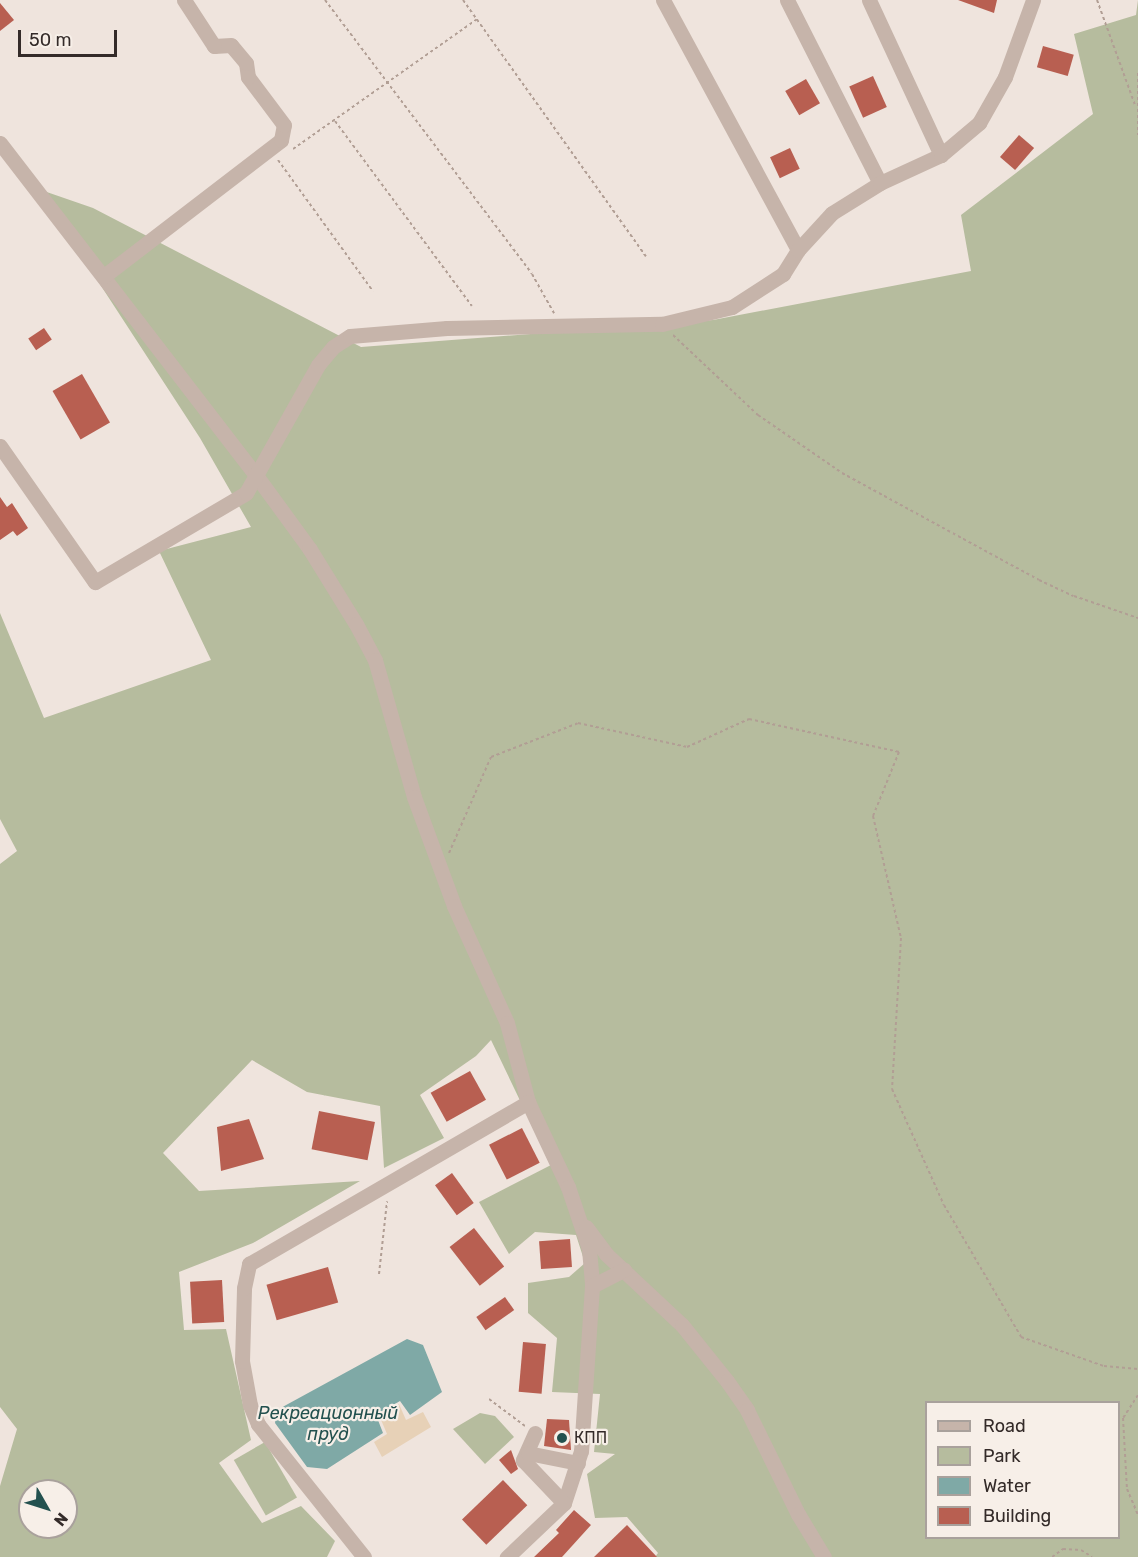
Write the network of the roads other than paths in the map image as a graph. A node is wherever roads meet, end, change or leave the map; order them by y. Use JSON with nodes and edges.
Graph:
{"nodes":[{"id":1,"x":183,"y":0,"type":"edge"},
{"id":2,"x":663,"y":0,"type":"edge"},
{"id":3,"x":788,"y":0,"type":"edge"},
{"id":4,"x":869,"y":0,"type":"edge"},
{"id":5,"x":1033,"y":0,"type":"edge"},
{"id":6,"x":0,"y":143,"type":"edge"},
{"id":7,"x":941,"y":154,"type":"junction"},
{"id":8,"x":880,"y":183,"type":"junction"},
{"id":9,"x":798,"y":249,"type":"junction"},
{"id":10,"x":104,"y":276,"type":"junction"},
{"id":11,"x":0,"y":446,"type":"edge"},
{"id":12,"x":255,"y":474,"type":"junction"},
{"id":13,"x":528,"y":1102,"type":"junction"},
{"id":14,"x":576,"y":1213,"type":"junction"},
{"id":15,"x":624,"y":1270,"type":"junction"},
{"id":16,"x":592,"y":1286,"type":"junction"},
{"id":17,"x":534,"y":1433,"type":"road end"},
{"id":18,"x":528,"y":1453,"type":"junction"},
{"id":19,"x":579,"y":1457,"type":"junction"},
{"id":20,"x":564,"y":1503,"type":"junction"},
{"id":21,"x":364,"y":1557,"type":"edge"},
{"id":22,"x":507,"y":1557,"type":"edge"},
{"id":23,"x":824,"y":1557,"type":"edge"}],
"edges":[{"from":1,"to":10,"type":"street"},
{"from":2,"to":9,"type":"street"},
{"from":3,"to":8,"type":"street"},
{"from":4,"to":7,"type":"street"},
{"from":5,"to":7,"type":"street"},
{"from":6,"to":10,"type":"street"},
{"from":7,"to":8,"type":"street"},
{"from":8,"to":9,"type":"street"},
{"from":9,"to":12,"type":"street"},
{"from":10,"to":12,"type":"street"},
{"from":11,"to":12,"type":"street"},
{"from":12,"to":13,"type":"street"},
{"from":13,"to":14,"type":"street"},
{"from":13,"to":21,"type":"street"},
{"from":14,"to":15,"type":"street"},
{"from":14,"to":16,"type":"street"},
{"from":15,"to":16,"type":"street"},
{"from":15,"to":23,"type":"street"},
{"from":16,"to":19,"type":"street"},
{"from":17,"to":18,"type":"street"},
{"from":18,"to":19,"type":"street"},
{"from":18,"to":20,"type":"street"},
{"from":19,"to":20,"type":"street"},
{"from":20,"to":22,"type":"street"}]}
